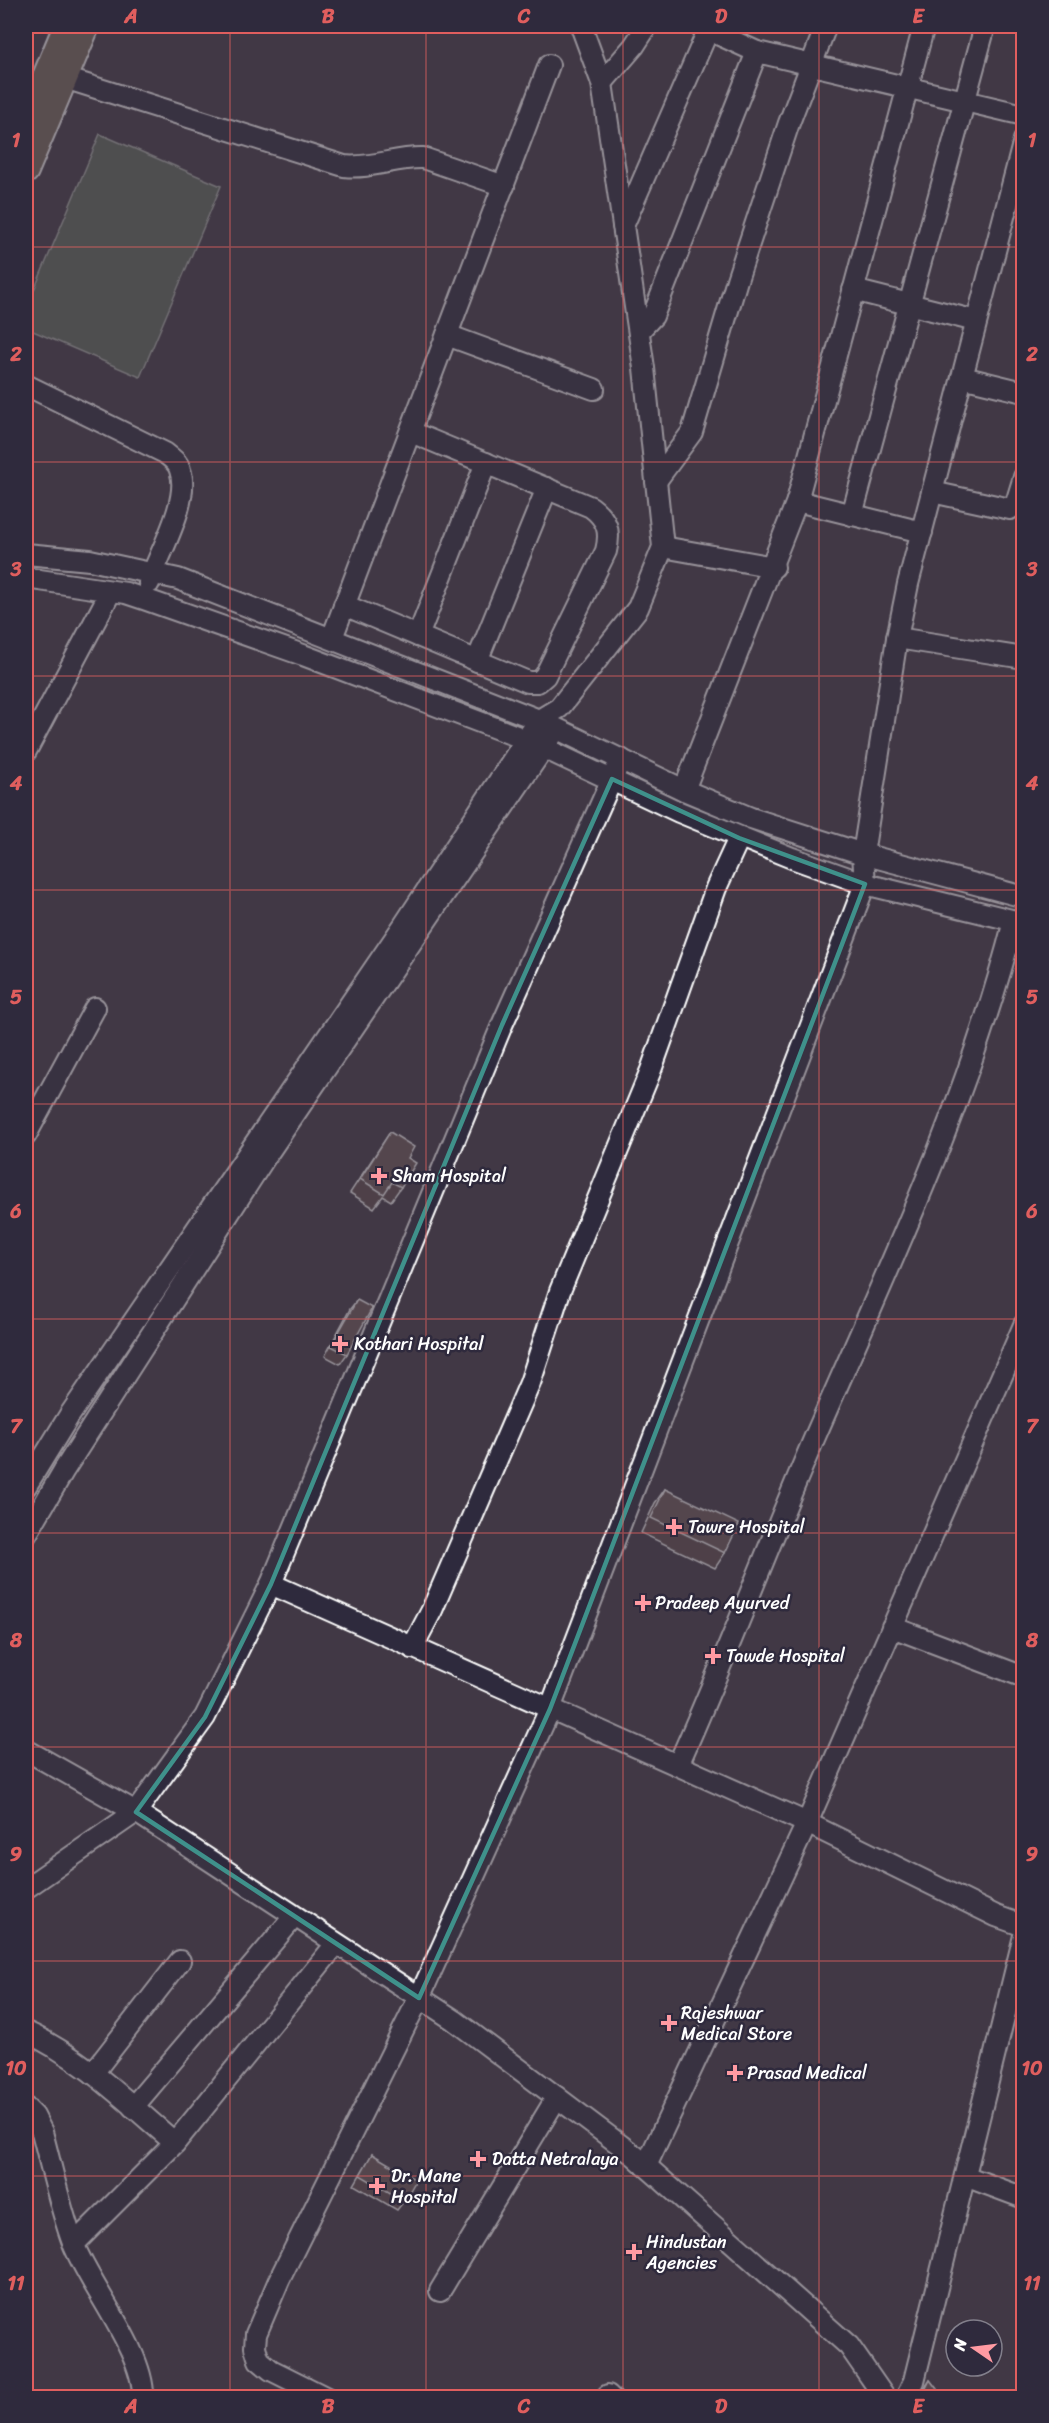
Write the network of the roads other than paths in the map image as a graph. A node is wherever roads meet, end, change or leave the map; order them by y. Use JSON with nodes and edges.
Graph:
{"nodes":[{"id":1,"x":66,"y":26,"type":"edge"},
{"id":2,"x":87,"y":26,"type":"edge"},
{"id":3,"x":581,"y":26,"type":"edge"},
{"id":4,"x":646,"y":26,"type":"edge"},
{"id":5,"x":826,"y":26,"type":"edge"},
{"id":6,"x":924,"y":26,"type":"edge"},
{"id":7,"x":985,"y":26,"type":"edge"},
{"id":8,"x":707,"y":27,"type":"edge"},
{"id":9,"x":757,"y":52,"type":"junction"},
{"id":10,"x":812,"y":63,"type":"junction"},
{"id":11,"x":549,"y":65,"type":"dead end"},
{"id":12,"x":55,"y":75,"type":"junction"},
{"id":13,"x":602,"y":83,"type":"junction"},
{"id":14,"x":907,"y":87,"type":"junction"},
{"id":15,"x":964,"y":101,"type":"junction"},
{"id":16,"x":1023,"y":115,"type":"edge"},
{"id":17,"x":26,"y":122,"type":"edge"},
{"id":18,"x":1023,"y":140,"type":"edge"},
{"id":19,"x":26,"y":171,"type":"edge"},
{"id":20,"x":504,"y":186,"type":"junction"},
{"id":21,"x":623,"y":226,"type":"junction"},
{"id":22,"x":853,"y":290,"type":"junction"},
{"id":23,"x":909,"y":304,"type":"junction"},
{"id":24,"x":976,"y":321,"type":"junction"},
{"id":25,"x":639,"y":331,"type":"junction"},
{"id":26,"x":447,"y":335,"type":"junction"},
{"id":27,"x":962,"y":377,"type":"junction"},
{"id":28,"x":26,"y":385,"type":"edge"},
{"id":29,"x":594,"y":389,"type":"dead end"},
{"id":30,"x":1023,"y":392,"type":"edge"},
{"id":31,"x":411,"y":432,"type":"junction"},
{"id":32,"x":486,"y":463,"type":"junction"},
{"id":33,"x":1023,"y":477,"type":"edge"},
{"id":34,"x":656,"y":482,"type":"junction"},
{"id":35,"x":547,"y":489,"type":"junction"},
{"id":36,"x":932,"y":492,"type":"junction"},
{"id":37,"x":797,"y":501,"type":"junction"},
{"id":38,"x":852,"y":515,"type":"junction"},
{"id":39,"x":922,"y":532,"type":"junction"},
{"id":40,"x":663,"y":547,"type":"junction"},
{"id":41,"x":26,"y":554,"type":"edge"},
{"id":42,"x":774,"y":567,"type":"junction"},
{"id":43,"x":153,"y":572,"type":"junction"},
{"id":44,"x":26,"y":578,"type":"edge"},
{"id":45,"x":111,"y":591,"type":"junction"},
{"id":46,"x":144,"y":599,"type":"junction"},
{"id":47,"x":344,"y":605,"type":"junction"},
{"id":48,"x":417,"y":636,"type":"junction"},
{"id":49,"x":332,"y":638,"type":"junction"},
{"id":50,"x":897,"y":638,"type":"junction"},
{"id":51,"x":1023,"y":658,"type":"edge"},
{"id":52,"x":477,"y":661,"type":"junction"},
{"id":53,"x":547,"y":724,"type":"junction"},
{"id":54,"x":536,"y":744,"type":"junction"},
{"id":55,"x":26,"y":752,"type":"edge"},
{"id":56,"x":621,"y":759,"type":"junction"},
{"id":57,"x":612,"y":779,"type":"junction"},
{"id":58,"x":684,"y":790,"type":"junction"},
{"id":59,"x":739,"y":838,"type":"junction"},
{"id":60,"x":863,"y":854,"type":"junction"},
{"id":61,"x":865,"y":884,"type":"junction"},
{"id":62,"x":1023,"y":897,"type":"edge"},
{"id":63,"x":1019,"y":922,"type":"edge"},
{"id":64,"x":95,"y":1008,"type":"dead end"},
{"id":65,"x":26,"y":1135,"type":"edge"},
{"id":66,"x":245,"y":1171,"type":"junction"},
{"id":67,"x":1023,"y":1325,"type":"edge"},
{"id":68,"x":26,"y":1486,"type":"edge"},
{"id":69,"x":26,"y":1535,"type":"edge"},
{"id":70,"x":271,"y":1584,"type":"junction"},
{"id":71,"x":892,"y":1627,"type":"junction"},
{"id":72,"x":412,"y":1648,"type":"junction"},
{"id":73,"x":1023,"y":1677,"type":"edge"},
{"id":74,"x":550,"y":1709,"type":"junction"},
{"id":75,"x":26,"y":1750,"type":"edge"},
{"id":76,"x":678,"y":1765,"type":"junction"},
{"id":77,"x":136,"y":1812,"type":"junction"},
{"id":78,"x":807,"y":1823,"type":"junction"},
{"id":79,"x":26,"y":1888,"type":"edge"},
{"id":80,"x":294,"y":1917,"type":"junction"},
{"id":81,"x":1023,"y":1926,"type":"edge"},
{"id":82,"x":1023,"y":1936,"type":"edge"},
{"id":83,"x":336,"y":1944,"type":"junction"},
{"id":84,"x":180,"y":1961,"type":"dead end"},
{"id":85,"x":419,"y":1998,"type":"junction"},
{"id":86,"x":38,"y":2038,"type":"edge"},
{"id":87,"x":93,"y":2073,"type":"junction"},
{"id":88,"x":557,"y":2097,"type":"junction"},
{"id":89,"x":133,"y":2107,"type":"junction"},
{"id":90,"x":26,"y":2108,"type":"edge"},
{"id":91,"x":175,"y":2143,"type":"junction"},
{"id":92,"x":646,"y":2166,"type":"junction"},
{"id":93,"x":965,"y":2176,"type":"junction"},
{"id":94,"x":1023,"y":2198,"type":"edge"},
{"id":95,"x":79,"y":2237,"type":"junction"},
{"id":96,"x":440,"y":2291,"type":"dead end"},
{"id":97,"x":143,"y":2397,"type":"edge"},
{"id":98,"x":327,"y":2397,"type":"edge"},
{"id":99,"x":885,"y":2397,"type":"edge"},
{"id":100,"x":906,"y":2397,"type":"edge"}],
"edges":[{"from":1,"to":12,"type":"main road"},
{"from":2,"to":12,"type":"main road"},
{"from":3,"to":13,"type":"street"},
{"from":4,"to":13,"type":"street"},
{"from":5,"to":10,"type":"street"},
{"from":6,"to":14,"type":"street"},
{"from":7,"to":15,"type":"street"},
{"from":8,"to":9,"type":"street"},
{"from":8,"to":21,"type":"street"},
{"from":9,"to":10,"type":"street"},
{"from":9,"to":25,"type":"street"},
{"from":10,"to":14,"type":"street"},
{"from":10,"to":34,"type":"street"},
{"from":11,"to":20,"type":"street"},
{"from":12,"to":17,"type":"main road"},
{"from":12,"to":19,"type":"main road"},
{"from":12,"to":20,"type":"street"},
{"from":13,"to":21,"type":"street"},
{"from":14,"to":15,"type":"street"},
{"from":14,"to":22,"type":"street"},
{"from":15,"to":16,"type":"street"},
{"from":15,"to":23,"type":"street"},
{"from":18,"to":24,"type":"street"},
{"from":20,"to":26,"type":"street"},
{"from":21,"to":25,"type":"street"},
{"from":22,"to":23,"type":"street"},
{"from":22,"to":37,"type":"street"},
{"from":23,"to":24,"type":"street"},
{"from":23,"to":38,"type":"street"},
{"from":24,"to":27,"type":"street"},
{"from":25,"to":34,"type":"street"},
{"from":26,"to":29,"type":"street"},
{"from":26,"to":31,"type":"street"},
{"from":27,"to":30,"type":"street"},
{"from":27,"to":36,"type":"street"},
{"from":28,"to":43,"type":"street"},
{"from":31,"to":32,"type":"street"},
{"from":31,"to":47,"type":"street"},
{"from":32,"to":35,"type":"street"},
{"from":32,"to":48,"type":"street"},
{"from":33,"to":36,"type":"street"},
{"from":34,"to":40,"type":"street"},
{"from":35,"to":52,"type":"street"},
{"from":35,"to":52,"type":"street"},
{"from":36,"to":39,"type":"street"},
{"from":37,"to":38,"type":"street"},
{"from":37,"to":42,"type":"street"},
{"from":38,"to":39,"type":"street"},
{"from":39,"to":50,"type":"street"},
{"from":40,"to":42,"type":"street"},
{"from":40,"to":53,"type":"street"},
{"from":41,"to":43,"type":"street"},
{"from":42,"to":58,"type":"street"},
{"from":43,"to":46,"type":"street"},
{"from":43,"to":49,"type":"street"},
{"from":44,"to":45,"type":"street"},
{"from":45,"to":46,"type":"street"},
{"from":45,"to":55,"type":"street"},
{"from":46,"to":54,"type":"street"},
{"from":47,"to":48,"type":"street"},
{"from":47,"to":49,"type":"street"},
{"from":48,"to":52,"type":"street"},
{"from":49,"to":53,"type":"street"},
{"from":50,"to":51,"type":"street"},
{"from":50,"to":60,"type":"street"},
{"from":53,"to":54,"type":"street"},
{"from":53,"to":56,"type":"street"},
{"from":54,"to":57,"type":"street"},
{"from":54,"to":66,"type":"street"},
{"from":56,"to":57,"type":"street"},
{"from":56,"to":58,"type":"street"},
{"from":57,"to":59,"type":"street"},
{"from":57,"to":70,"type":"street"},
{"from":58,"to":60,"type":"street"},
{"from":59,"to":61,"type":"street"},
{"from":59,"to":72,"type":"street"},
{"from":60,"to":61,"type":"street"},
{"from":60,"to":62,"type":"street"},
{"from":61,"to":63,"type":"street"},
{"from":61,"to":74,"type":"street"},
{"from":63,"to":76,"type":"street"},
{"from":64,"to":65,"type":"street"},
{"from":66,"to":68,"type":"street"},
{"from":66,"to":69,"type":"street"},
{"from":67,"to":71,"type":"street"},
{"from":70,"to":72,"type":"street"},
{"from":70,"to":77,"type":"street"},
{"from":71,"to":73,"type":"street"},
{"from":71,"to":78,"type":"street"},
{"from":72,"to":74,"type":"street"},
{"from":74,"to":76,"type":"street"},
{"from":74,"to":85,"type":"street"},
{"from":75,"to":77,"type":"street"},
{"from":76,"to":78,"type":"street"},
{"from":77,"to":79,"type":"street"},
{"from":77,"to":80,"type":"street"},
{"from":78,"to":81,"type":"street"},
{"from":78,"to":92,"type":"street"},
{"from":80,"to":83,"type":"street"},
{"from":80,"to":89,"type":"street"},
{"from":82,"to":93,"type":"street"},
{"from":83,"to":85,"type":"street"},
{"from":83,"to":91,"type":"street"},
{"from":84,"to":87,"type":"street"},
{"from":85,"to":88,"type":"street"},
{"from":85,"to":98,"type":"street"},
{"from":86,"to":87,"type":"street"},
{"from":87,"to":89,"type":"street"},
{"from":88,"to":92,"type":"street"},
{"from":88,"to":96,"type":"street"},
{"from":89,"to":91,"type":"street"},
{"from":90,"to":95,"type":"street"},
{"from":91,"to":95,"type":"street"},
{"from":92,"to":99,"type":"street"},
{"from":93,"to":94,"type":"street"},
{"from":93,"to":100,"type":"street"},
{"from":95,"to":97,"type":"street"}]}
